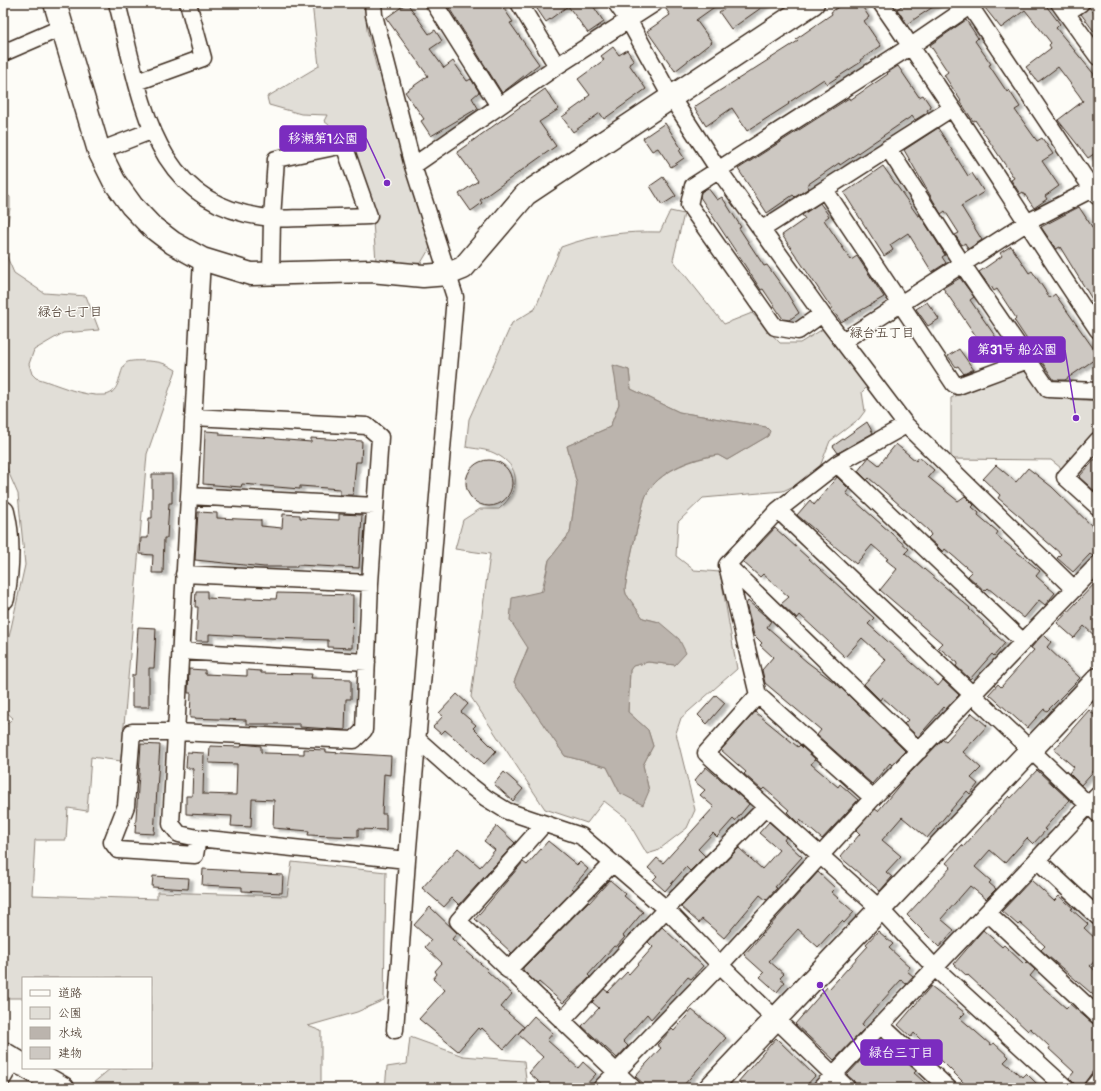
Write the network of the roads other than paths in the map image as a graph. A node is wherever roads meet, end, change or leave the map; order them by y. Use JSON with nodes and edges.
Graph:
{"nodes":[{"id":1,"x":55,"y":3,"type":"edge"},
{"id":2,"x":117,"y":3,"type":"edge"},
{"id":3,"x":188,"y":3,"type":"edge"},
{"id":4,"x":373,"y":3,"type":"edge"},
{"id":5,"x":434,"y":3,"type":"edge"},
{"id":6,"x":520,"y":3,"type":"edge"},
{"id":7,"x":616,"y":3,"type":"edge"},
{"id":8,"x":655,"y":3,"type":"edge"},
{"id":9,"x":813,"y":3,"type":"edge"},
{"id":10,"x":881,"y":3,"type":"edge"},
{"id":11,"x":1081,"y":3,"type":"edge"},
{"id":12,"x":972,"y":4,"type":"edge"},
{"id":13,"x":1062,"y":8,"type":"edge"},
{"id":14,"x":629,"y":22,"type":"junction"},
{"id":15,"x":63,"y":27,"type":"junction"},
{"id":16,"x":911,"y":46,"type":"junction"},
{"id":17,"x":3,"y":53,"type":"edge"},
{"id":18,"x":1098,"y":57,"type":"edge"},
{"id":19,"x":558,"y":66,"type":"junction"},
{"id":20,"x":137,"y":82,"type":"junction"},
{"id":21,"x":671,"y":97,"type":"junction"},
{"id":22,"x":499,"y":106,"type":"junction"},
{"id":23,"x":952,"y":108,"type":"junction"},
{"id":24,"x":151,"y":131,"type":"junction"},
{"id":25,"x":888,"y":148,"type":"junction"},
{"id":26,"x":99,"y":151,"type":"junction"},
{"id":27,"x":413,"y":166,"type":"junction"},
{"id":28,"x":718,"y":169,"type":"junction"},
{"id":29,"x":825,"y":190,"type":"junction"},
{"id":30,"x":1096,"y":191,"type":"edge"},
{"id":31,"x":272,"y":218,"type":"junction"},
{"id":32,"x":1026,"y":223,"type":"junction"},
{"id":33,"x":761,"y":230,"type":"junction"},
{"id":34,"x":202,"y":259,"type":"junction"},
{"id":35,"x":963,"y":265,"type":"junction"},
{"id":36,"x":448,"y":274,"type":"junction"},
{"id":37,"x":272,"y":275,"type":"junction"},
{"id":38,"x":900,"y":304,"type":"junction"},
{"id":39,"x":822,"y":314,"type":"junction"},
{"id":40,"x":1098,"y":330,"type":"edge"},
{"id":41,"x":843,"y":342,"type":"junction"},
{"id":42,"x":1028,"y":360,"type":"junction"},
{"id":43,"x":1098,"y":391,"type":"edge"},
{"id":44,"x":193,"y":417,"type":"junction"},
{"id":45,"x":906,"y":425,"type":"junction"},
{"id":46,"x":1098,"y":440,"type":"edge"},
{"id":47,"x":837,"y":464,"type":"junction"},
{"id":48,"x":189,"y":496,"type":"junction"},
{"id":49,"x":375,"y":506,"type":"junction"},
{"id":50,"x":1098,"y":507,"type":"edge"},
{"id":51,"x":778,"y":510,"type":"junction"},
{"id":52,"x":3,"y":512,"type":"edge"},
{"id":53,"x":1098,"y":564,"type":"edge"},
{"id":54,"x":726,"y":565,"type":"junction"},
{"id":55,"x":184,"y":574,"type":"junction"},
{"id":56,"x":370,"y":583,"type":"junction"},
{"id":57,"x":1074,"y":589,"type":"junction"},
{"id":58,"x":3,"y":598,"type":"edge"},
{"id":59,"x":1022,"y":641,"type":"junction"},
{"id":60,"x":180,"y":651,"type":"junction"},
{"id":61,"x":367,"y":662,"type":"junction"},
{"id":62,"x":1098,"y":679,"type":"edge"},
{"id":63,"x":973,"y":694,"type":"junction"},
{"id":64,"x":758,"y":695,"type":"junction"},
{"id":65,"x":176,"y":732,"type":"junction"},
{"id":66,"x":417,"y":739,"type":"junction"},
{"id":67,"x":1031,"y":750,"type":"junction"},
{"id":68,"x":919,"y":751,"type":"junction"},
{"id":69,"x":873,"y":798,"type":"junction"},
{"id":70,"x":1095,"y":805,"type":"edge"},
{"id":71,"x":766,"y":807,"type":"junction"},
{"id":72,"x":544,"y":824,"type":"junction"},
{"id":73,"x":198,"y":838,"type":"junction"},
{"id":74,"x":821,"y":856,"type":"junction"},
{"id":75,"x":407,"y":860,"type":"junction"},
{"id":76,"x":1037,"y":860,"type":"junction"},
{"id":77,"x":613,"y":863,"type":"junction"},
{"id":78,"x":666,"y":909,"type":"junction"},
{"id":79,"x":880,"y":909,"type":"junction"},
{"id":80,"x":988,"y":913,"type":"junction"},
{"id":81,"x":1098,"y":917,"type":"edge"},
{"id":82,"x":720,"y":965,"type":"junction"},
{"id":83,"x":935,"y":968,"type":"junction"},
{"id":84,"x":508,"y":970,"type":"junction"},
{"id":85,"x":1098,"y":1016,"type":"edge"},
{"id":86,"x":562,"y":1020,"type":"junction"},
{"id":87,"x":776,"y":1020,"type":"junction"},
{"id":88,"x":881,"y":1025,"type":"junction"},
{"id":89,"x":395,"y":1030,"type":"dead end"},
{"id":90,"x":17,"y":1061,"type":"edge"},
{"id":91,"x":31,"y":1069,"type":"edge"},
{"id":92,"x":616,"y":1071,"type":"junction"},
{"id":93,"x":833,"y":1075,"type":"junction"},
{"id":94,"x":3,"y":1078,"type":"edge"},
{"id":95,"x":1098,"y":1081,"type":"edge"},
{"id":96,"x":63,"y":1088,"type":"edge"},
{"id":97,"x":601,"y":1088,"type":"edge"},
{"id":98,"x":633,"y":1088,"type":"edge"},
{"id":99,"x":710,"y":1088,"type":"edge"},
{"id":100,"x":821,"y":1088,"type":"edge"},
{"id":101,"x":847,"y":1088,"type":"edge"},
{"id":102,"x":948,"y":1088,"type":"edge"},
{"id":103,"x":1066,"y":1088,"type":"edge"},
{"id":104,"x":1092,"y":1088,"type":"edge"}],
"edges":[{"from":1,"to":15,"type":"street"},
{"from":2,"to":20,"type":"street"},
{"from":3,"to":20,"type":"street"},
{"from":4,"to":27,"type":"street"},
{"from":5,"to":22,"type":"street"},
{"from":6,"to":19,"type":"street"},
{"from":7,"to":14,"type":"street"},
{"from":8,"to":14,"type":"street"},
{"from":9,"to":21,"type":"street"},
{"from":10,"to":16,"type":"street"},
{"from":11,"to":13,"type":"street"},
{"from":12,"to":16,"type":"street"},
{"from":12,"to":30,"type":"street"},
{"from":13,"to":18,"type":"street"},
{"from":14,"to":19,"type":"street"},
{"from":14,"to":21,"type":"street"},
{"from":15,"to":17,"type":"street"},
{"from":15,"to":26,"type":"street"},
{"from":16,"to":23,"type":"street"},
{"from":16,"to":28,"type":"street"},
{"from":19,"to":22,"type":"street"},
{"from":20,"to":24,"type":"street"},
{"from":21,"to":28,"type":"street"},
{"from":21,"to":36,"type":"street"},
{"from":22,"to":27,"type":"street"},
{"from":23,"to":25,"type":"street"},
{"from":23,"to":32,"type":"street"},
{"from":24,"to":26,"type":"street"},
{"from":24,"to":31,"type":"street"},
{"from":25,"to":29,"type":"street"},
{"from":25,"to":35,"type":"street"},
{"from":26,"to":34,"type":"street"},
{"from":27,"to":36,"type":"street"},
{"from":28,"to":33,"type":"street"},
{"from":28,"to":39,"type":"street"},
{"from":29,"to":33,"type":"street"},
{"from":29,"to":38,"type":"street"},
{"from":30,"to":32,"type":"street"},
{"from":31,"to":31,"type":"street"},
{"from":31,"to":37,"type":"street"},
{"from":32,"to":35,"type":"street"},
{"from":32,"to":40,"type":"street"},
{"from":33,"to":39,"type":"street"},
{"from":34,"to":37,"type":"street"},
{"from":34,"to":44,"type":"street"},
{"from":35,"to":38,"type":"street"},
{"from":35,"to":42,"type":"street"},
{"from":36,"to":37,"type":"street"},
{"from":36,"to":66,"type":"street"},
{"from":38,"to":41,"type":"street"},
{"from":38,"to":42,"type":"street"},
{"from":39,"to":41,"type":"street"},
{"from":41,"to":45,"type":"street"},
{"from":42,"to":43,"type":"street"},
{"from":44,"to":48,"type":"street"},
{"from":44,"to":49,"type":"street"},
{"from":45,"to":47,"type":"street"},
{"from":45,"to":57,"type":"street"},
{"from":46,"to":50,"type":"street"},
{"from":47,"to":51,"type":"street"},
{"from":47,"to":59,"type":"street"},
{"from":48,"to":49,"type":"street"},
{"from":48,"to":55,"type":"street"},
{"from":49,"to":56,"type":"street"},
{"from":51,"to":54,"type":"street"},
{"from":51,"to":63,"type":"street"},
{"from":52,"to":58,"type":"street"},
{"from":53,"to":57,"type":"street"},
{"from":54,"to":64,"type":"street"},
{"from":54,"to":68,"type":"street"},
{"from":55,"to":56,"type":"street"},
{"from":55,"to":60,"type":"street"},
{"from":56,"to":61,"type":"street"},
{"from":57,"to":59,"type":"street"},
{"from":59,"to":63,"type":"street"},
{"from":60,"to":61,"type":"street"},
{"from":60,"to":65,"type":"street"},
{"from":61,"to":65,"type":"street"},
{"from":62,"to":67,"type":"street"},
{"from":63,"to":67,"type":"street"},
{"from":63,"to":68,"type":"street"},
{"from":64,"to":69,"type":"street"},
{"from":64,"to":71,"type":"street"},
{"from":65,"to":73,"type":"street"},
{"from":65,"to":73,"type":"street"},
{"from":66,"to":72,"type":"street"},
{"from":66,"to":75,"type":"street"},
{"from":67,"to":70,"type":"street"},
{"from":67,"to":79,"type":"street"},
{"from":68,"to":69,"type":"street"},
{"from":69,"to":74,"type":"street"},
{"from":70,"to":76,"type":"street"},
{"from":71,"to":74,"type":"street"},
{"from":71,"to":78,"type":"street"},
{"from":72,"to":77,"type":"street"},
{"from":72,"to":84,"type":"street"},
{"from":73,"to":75,"type":"street"},
{"from":74,"to":79,"type":"street"},
{"from":74,"to":82,"type":"street"},
{"from":75,"to":89,"type":"street"},
{"from":76,"to":80,"type":"street"},
{"from":76,"to":81,"type":"street"},
{"from":77,"to":78,"type":"street"},
{"from":77,"to":84,"type":"street"},
{"from":78,"to":82,"type":"street"},
{"from":78,"to":86,"type":"street"},
{"from":79,"to":83,"type":"street"},
{"from":79,"to":87,"type":"street"},
{"from":80,"to":83,"type":"street"},
{"from":80,"to":85,"type":"street"},
{"from":82,"to":87,"type":"street"},
{"from":82,"to":92,"type":"street"},
{"from":83,"to":88,"type":"street"},
{"from":83,"to":103,"type":"street"},
{"from":84,"to":86,"type":"street"},
{"from":86,"to":92,"type":"street"},
{"from":87,"to":93,"type":"street"},
{"from":87,"to":99,"type":"street"},
{"from":88,"to":93,"type":"street"},
{"from":88,"to":102,"type":"street"},
{"from":90,"to":94,"type":"street"},
{"from":91,"to":96,"type":"street"},
{"from":92,"to":97,"type":"street"},
{"from":92,"to":98,"type":"street"},
{"from":93,"to":100,"type":"street"},
{"from":93,"to":101,"type":"street"},
{"from":95,"to":104,"type":"street"}]}
